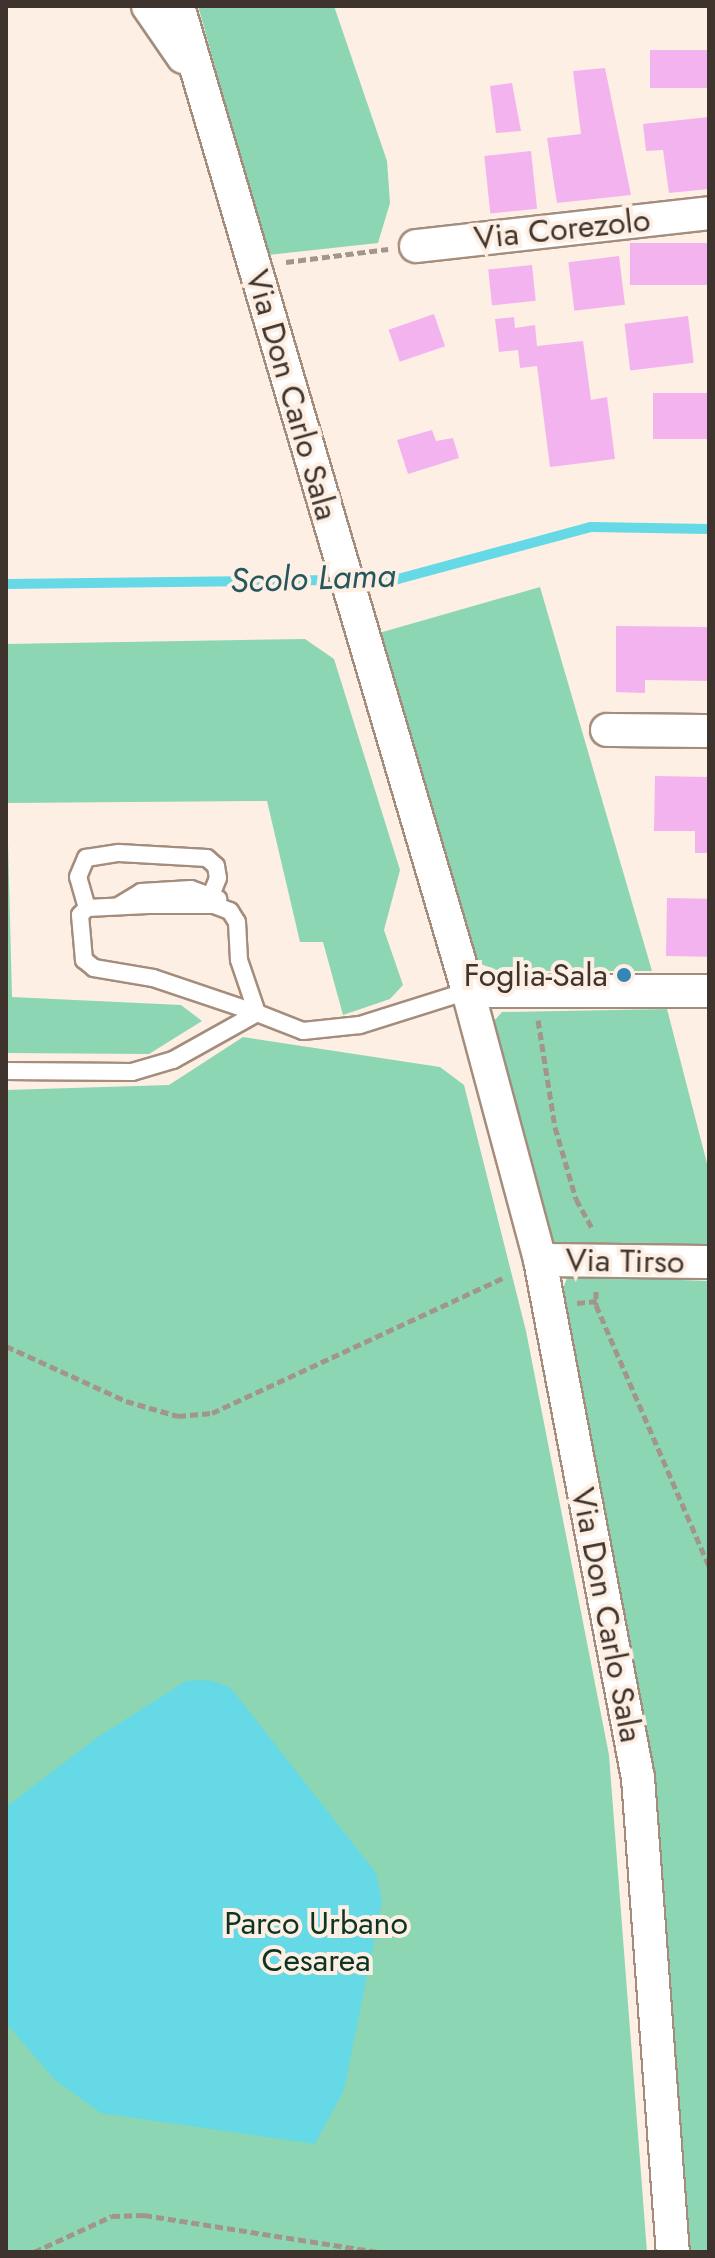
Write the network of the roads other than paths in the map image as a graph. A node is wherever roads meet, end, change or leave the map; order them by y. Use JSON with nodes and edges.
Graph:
{"nodes":[{"id":1,"x":148,"y":6,"type":"edge"},
{"id":2,"x":178,"y":6,"type":"edge"},
{"id":3,"x":196,"y":76,"type":"junction"},
{"id":4,"x":709,"y":213,"type":"edge"},
{"id":5,"x":416,"y":246,"type":"road end"},
{"id":6,"x":607,"y":730,"type":"dead end"},
{"id":7,"x":709,"y":731,"type":"edge"},
{"id":8,"x":211,"y":895,"type":"junction"},
{"id":9,"x":118,"y":906,"type":"junction"},
{"id":10,"x":87,"y":908,"type":"junction"},
{"id":11,"x":230,"y":911,"type":"junction"},
{"id":12,"x":468,"y":991,"type":"junction"},
{"id":13,"x":709,"y":991,"type":"edge"},
{"id":14,"x":257,"y":1013,"type":"junction"},
{"id":15,"x":6,"y":1071,"type":"edge"},
{"id":16,"x":540,"y":1260,"type":"junction"},
{"id":17,"x":709,"y":1262,"type":"edge"},
{"id":18,"x":673,"y":2252,"type":"edge"}],
"edges":[{"from":1,"to":3,"type":"street","name":"Via Don Carlo Sala"},
{"from":2,"to":3,"type":"street","name":"Via Don Carlo Sala"},
{"from":3,"to":12,"type":"street","name":"Via Don Carlo Sala"},
{"from":4,"to":5,"type":"street","name":"Via Corezolo"},
{"from":6,"to":7,"type":"street"},
{"from":8,"to":9,"type":"lane"},
{"from":8,"to":10,"type":"lane"},
{"from":8,"to":11,"type":"lane"},
{"from":9,"to":10,"type":"lane"},
{"from":9,"to":11,"type":"lane"},
{"from":10,"to":14,"type":"lane"},
{"from":11,"to":14,"type":"lane"},
{"from":12,"to":13,"type":"street"},
{"from":12,"to":14,"type":"lane"},
{"from":12,"to":16,"type":"street","name":"Via Don Carlo Sala"},
{"from":14,"to":15,"type":"lane"},
{"from":16,"to":17,"type":"street","name":"Via Tirso"},
{"from":16,"to":18,"type":"street","name":"Via Don Carlo Sala"}]}
